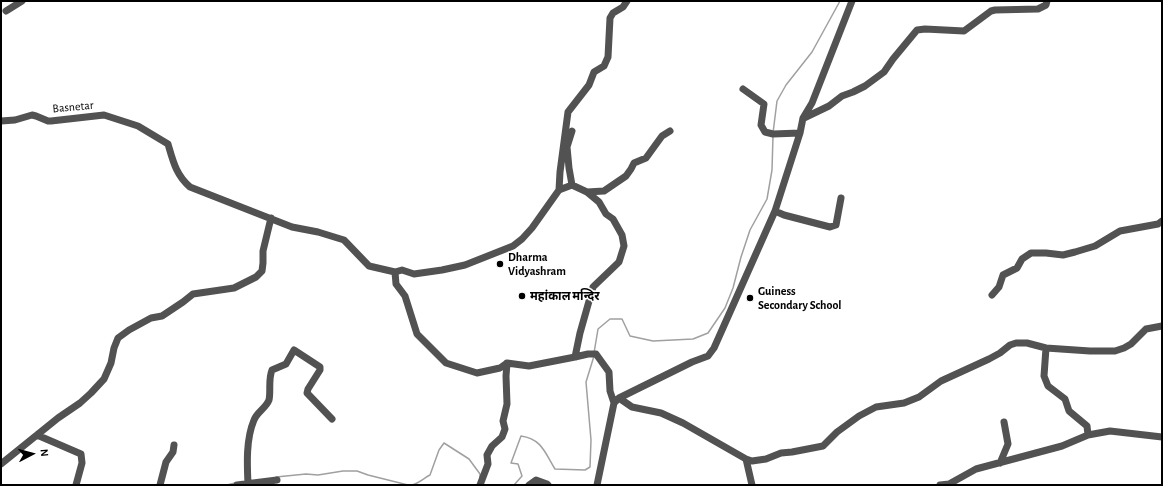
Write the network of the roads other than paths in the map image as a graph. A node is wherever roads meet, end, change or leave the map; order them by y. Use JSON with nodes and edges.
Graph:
{"nodes":[{"id":1,"x":13,"y":1,"type":"edge"},
{"id":2,"x":22,"y":1,"type":"edge"},
{"id":3,"x":627,"y":1,"type":"edge"},
{"id":4,"x":852,"y":1,"type":"edge"},
{"id":5,"x":1047,"y":1,"type":"edge"},
{"id":6,"x":4,"y":12,"type":"edge"},
{"id":7,"x":743,"y":89,"type":"dead end"},
{"id":8,"x":803,"y":118,"type":"junction"},
{"id":9,"x":1,"y":121,"type":"edge"},
{"id":10,"x":572,"y":131,"type":"dead end"},
{"id":11,"x":670,"y":131,"type":"dead end"},
{"id":12,"x":800,"y":133,"type":"junction"},
{"id":13,"x":572,"y":184,"type":"junction"},
{"id":14,"x":559,"y":190,"type":"junction"},
{"id":15,"x":587,"y":192,"type":"junction"},
{"id":16,"x":841,"y":198,"type":"dead end"},
{"id":17,"x":775,"y":211,"type":"junction"},
{"id":18,"x":271,"y":218,"type":"junction"},
{"id":19,"x":1162,"y":221,"type":"edge"},
{"id":20,"x":395,"y":272,"type":"junction"},
{"id":21,"x":992,"y":295,"type":"dead end"},
{"id":22,"x":1162,"y":326,"type":"edge"},
{"id":23,"x":1046,"y":348,"type":"junction"},
{"id":24,"x":575,"y":358,"type":"junction"},
{"id":25,"x":506,"y":363,"type":"junction"},
{"id":26,"x":617,"y":401,"type":"junction"},
{"id":27,"x":332,"y":419,"type":"dead end"},
{"id":28,"x":1004,"y":422,"type":"dead end"},
{"id":29,"x":1088,"y":434,"type":"junction"},
{"id":30,"x":37,"y":435,"type":"junction"},
{"id":31,"x":1162,"y":437,"type":"edge"},
{"id":32,"x":174,"y":445,"type":"dead end"},
{"id":33,"x":746,"y":460,"type":"junction"},
{"id":34,"x":1000,"y":463,"type":"junction"},
{"id":35,"x":1,"y":464,"type":"edge"},
{"id":36,"x":277,"y":480,"type":"dead end"},
{"id":37,"x":481,"y":483,"type":"edge"},
{"id":38,"x":248,"y":484,"type":"junction"},
{"id":39,"x":76,"y":485,"type":"edge"},
{"id":40,"x":160,"y":485,"type":"edge"},
{"id":41,"x":237,"y":485,"type":"edge"},
{"id":42,"x":529,"y":485,"type":"edge"},
{"id":43,"x":548,"y":485,"type":"edge"},
{"id":44,"x":597,"y":485,"type":"edge"},
{"id":45,"x":752,"y":485,"type":"edge"},
{"id":46,"x":940,"y":485,"type":"edge"}],
"edges":[{"from":1,"to":6,"type":"street"},
{"from":2,"to":6,"type":"street"},
{"from":3,"to":14,"type":"street"},
{"from":4,"to":8,"type":"street"},
{"from":5,"to":8,"type":"street"},
{"from":7,"to":12,"type":"street"},
{"from":8,"to":12,"type":"street"},
{"from":9,"to":18,"type":"street","name":"Basnetar"},
{"from":10,"to":13,"type":"street"},
{"from":11,"to":15,"type":"street"},
{"from":12,"to":17,"type":"street"},
{"from":13,"to":14,"type":"street"},
{"from":13,"to":15,"type":"street"},
{"from":14,"to":20,"type":"street","name":"Basnetar"},
{"from":15,"to":24,"type":"street"},
{"from":16,"to":17,"type":"street"},
{"from":17,"to":26,"type":"street"},
{"from":18,"to":20,"type":"street","name":"Basnetar"},
{"from":18,"to":30,"type":"street"},
{"from":19,"to":21,"type":"street"},
{"from":20,"to":25,"type":"street"},
{"from":22,"to":23,"type":"street"},
{"from":23,"to":29,"type":"street"},
{"from":23,"to":33,"type":"street"},
{"from":24,"to":25,"type":"street"},
{"from":24,"to":26,"type":"street"},
{"from":25,"to":37,"type":"street"},
{"from":26,"to":33,"type":"street"},
{"from":26,"to":44,"type":"street"},
{"from":27,"to":38,"type":"street"},
{"from":28,"to":34,"type":"street"},
{"from":29,"to":31,"type":"street"},
{"from":29,"to":34,"type":"street"},
{"from":30,"to":35,"type":"street"},
{"from":30,"to":39,"type":"street"},
{"from":32,"to":40,"type":"street"},
{"from":33,"to":45,"type":"street"},
{"from":34,"to":46,"type":"street"},
{"from":36,"to":38,"type":"street"},
{"from":38,"to":41,"type":"street"},
{"from":42,"to":43,"type":"street"}]}
